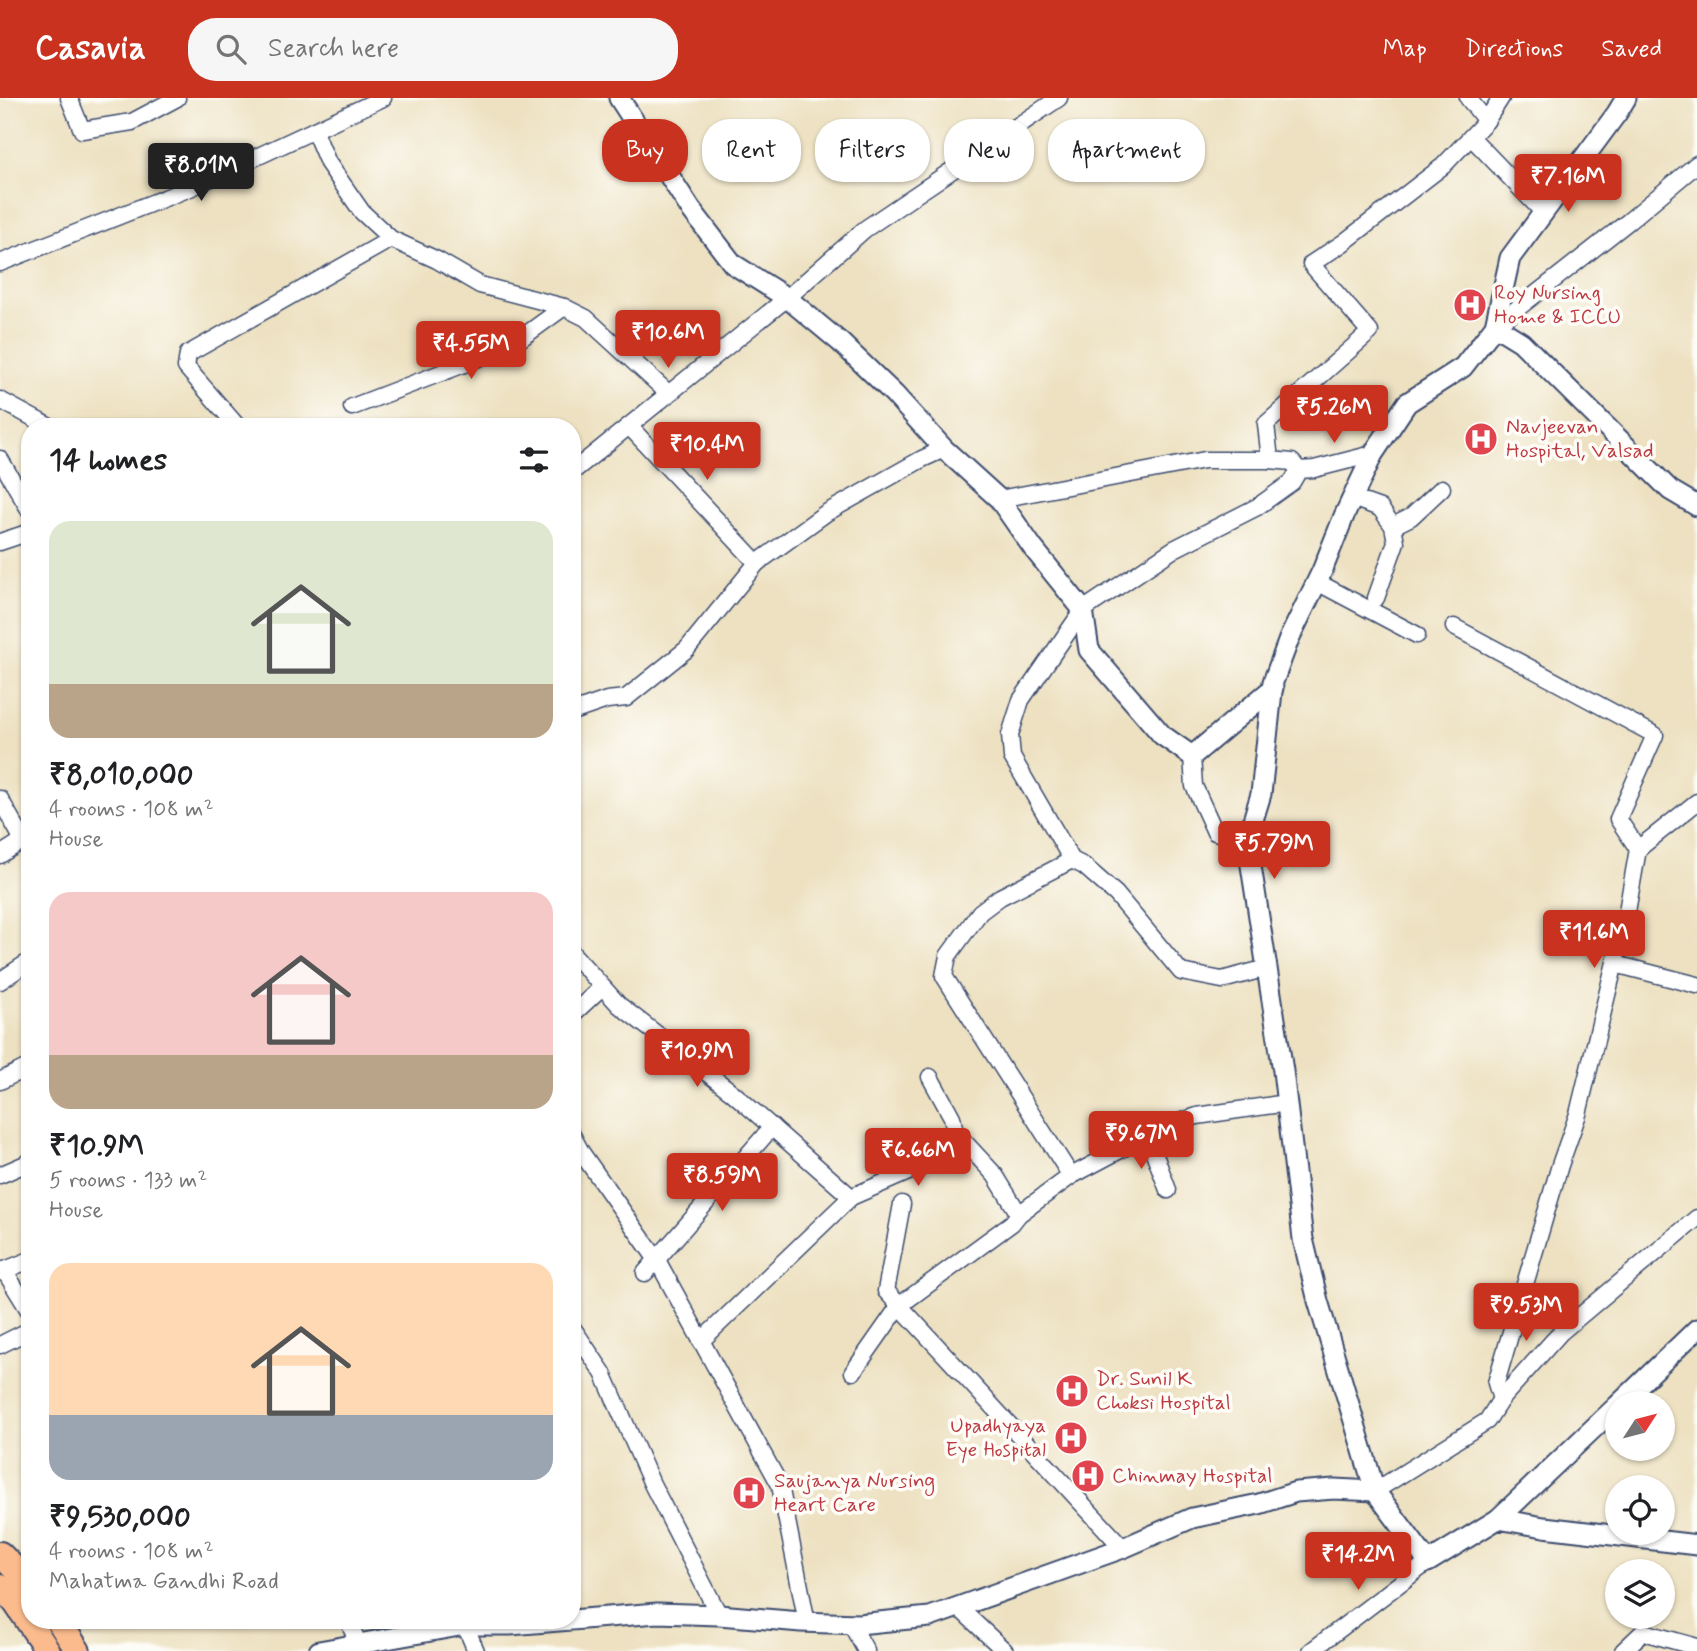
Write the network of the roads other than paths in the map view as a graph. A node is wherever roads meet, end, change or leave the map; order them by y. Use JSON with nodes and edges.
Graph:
{"nodes":[{"id":1,"x":69,"y":98,"type":"edge"},
{"id":2,"x":177,"y":98,"type":"edge"},
{"id":3,"x":383,"y":98,"type":"edge"},
{"id":4,"x":619,"y":98,"type":"edge"},
{"id":5,"x":1468,"y":98,"type":"edge"},
{"id":6,"x":1501,"y":98,"type":"edge"},
{"id":7,"x":1626,"y":98,"type":"edge"},
{"id":8,"x":1050,"y":101,"type":"edge"},
{"id":9,"x":1486,"y":121,"type":"junction"},
{"id":10,"x":314,"y":130,"type":"junction"},
{"id":11,"x":1471,"y":137,"type":"junction"},
{"id":12,"x":1697,"y":164,"type":"edge"},
{"id":13,"x":1544,"y":213,"type":"junction"},
{"id":14,"x":391,"y":239,"type":"junction"},
{"id":15,"x":0,"y":263,"type":"edge"},
{"id":16,"x":787,"y":298,"type":"junction"},
{"id":17,"x":564,"y":307,"type":"junction"},
{"id":18,"x":1495,"y":326,"type":"junction"},
{"id":19,"x":668,"y":393,"type":"junction"},
{"id":20,"x":0,"y":400,"type":"edge"},
{"id":21,"x":352,"y":407,"type":"dead end"},
{"id":22,"x":33,"y":418,"type":"edge"},
{"id":23,"x":230,"y":418,"type":"edge"},
{"id":24,"x":629,"y":426,"type":"junction"},
{"id":25,"x":944,"y":449,"type":"junction"},
{"id":26,"x":1373,"y":454,"type":"junction"},
{"id":27,"x":0,"y":459,"type":"edge"},
{"id":28,"x":1270,"y":460,"type":"junction"},
{"id":29,"x":581,"y":465,"type":"edge"},
{"id":30,"x":1299,"y":470,"type":"junction"},
{"id":31,"x":1441,"y":488,"type":"dead end"},
{"id":32,"x":21,"y":495,"type":"edge"},
{"id":33,"x":1352,"y":498,"type":"junction"},
{"id":34,"x":999,"y":499,"type":"junction"},
{"id":35,"x":1697,"y":506,"type":"edge"},
{"id":36,"x":1393,"y":526,"type":"junction"},
{"id":37,"x":21,"y":535,"type":"edge"},
{"id":38,"x":0,"y":542,"type":"edge"},
{"id":39,"x":757,"y":563,"type":"junction"},
{"id":40,"x":1317,"y":582,"type":"junction"},
{"id":41,"x":1376,"y":598,"type":"dead end"},
{"id":42,"x":1083,"y":610,"type":"junction"},
{"id":43,"x":1454,"y":627,"type":"dead end"},
{"id":44,"x":1417,"y":635,"type":"dead end"},
{"id":45,"x":1272,"y":688,"type":"junction"},
{"id":46,"x":581,"y":709,"type":"edge"},
{"id":47,"x":1192,"y":756,"type":"junction"},
{"id":48,"x":0,"y":799,"type":"edge"},
{"id":49,"x":1697,"y":802,"type":"edge"},
{"id":50,"x":21,"y":829,"type":"edge"},
{"id":51,"x":1247,"y":840,"type":"junction"},
{"id":52,"x":21,"y":842,"type":"edge"},
{"id":53,"x":1637,"y":849,"type":"junction"},
{"id":54,"x":0,"y":855,"type":"edge"},
{"id":55,"x":1072,"y":860,"type":"junction"},
{"id":56,"x":581,"y":963,"type":"edge"},
{"id":57,"x":1615,"y":964,"type":"junction"},
{"id":58,"x":21,"y":967,"type":"edge"},
{"id":59,"x":1267,"y":968,"type":"junction"},
{"id":60,"x":0,"y":981,"type":"edge"},
{"id":61,"x":1697,"y":985,"type":"edge"},
{"id":62,"x":602,"y":987,"type":"junction"},
{"id":63,"x":581,"y":1007,"type":"edge"},
{"id":64,"x":21,"y":1070,"type":"edge"},
{"id":65,"x":930,"y":1077,"type":"dead end"},
{"id":66,"x":0,"y":1081,"type":"edge"},
{"id":67,"x":1287,"y":1103,"type":"junction"},
{"id":68,"x":772,"y":1127,"type":"junction"},
{"id":69,"x":955,"y":1132,"type":"junction"},
{"id":70,"x":1149,"y":1139,"type":"junction"},
{"id":71,"x":581,"y":1152,"type":"edge"},
{"id":72,"x":21,"y":1164,"type":"edge"},
{"id":73,"x":0,"y":1175,"type":"edge"},
{"id":74,"x":1071,"y":1175,"type":"junction"},
{"id":75,"x":1168,"y":1190,"type":"dead end"},
{"id":76,"x":851,"y":1198,"type":"junction"},
{"id":77,"x":902,"y":1204,"type":"dead end"},
{"id":78,"x":1018,"y":1214,"type":"junction"},
{"id":79,"x":1697,"y":1218,"type":"edge"},
{"id":80,"x":657,"y":1260,"type":"junction"},
{"id":81,"x":21,"y":1264,"type":"edge"},
{"id":82,"x":2,"y":1271,"type":"edge"},
{"id":83,"x":645,"y":1273,"type":"dead end"},
{"id":84,"x":21,"y":1299,"type":"edge"},
{"id":85,"x":900,"y":1305,"type":"junction"},
{"id":86,"x":1697,"y":1329,"type":"edge"},
{"id":87,"x":21,"y":1334,"type":"edge"},
{"id":88,"x":581,"y":1340,"type":"edge"},
{"id":89,"x":701,"y":1341,"type":"junction"},
{"id":90,"x":0,"y":1345,"type":"edge"},
{"id":91,"x":853,"y":1372,"type":"dead end"},
{"id":92,"x":1633,"y":1391,"type":"edge"},
{"id":93,"x":1501,"y":1398,"type":"junction"},
{"id":94,"x":1605,"y":1417,"type":"edge"},
{"id":95,"x":1375,"y":1492,"type":"junction"},
{"id":96,"x":1498,"y":1519,"type":"junction"},
{"id":97,"x":1697,"y":1545,"type":"edge"},
{"id":98,"x":1123,"y":1548,"type":"junction"},
{"id":99,"x":0,"y":1554,"type":"edge"},
{"id":100,"x":1428,"y":1562,"type":"junction"},
{"id":101,"x":15,"y":1591,"type":"edge"},
{"id":102,"x":958,"y":1607,"type":"junction"},
{"id":103,"x":719,"y":1615,"type":"junction"},
{"id":104,"x":581,"y":1619,"type":"edge"},
{"id":105,"x":807,"y":1623,"type":"junction"},
{"id":106,"x":851,"y":1624,"type":"junction"},
{"id":107,"x":36,"y":1629,"type":"edge"},
{"id":108,"x":64,"y":1629,"type":"edge"},
{"id":109,"x":352,"y":1629,"type":"edge"},
{"id":110,"x":442,"y":1629,"type":"edge"},
{"id":111,"x":468,"y":1629,"type":"edge"},
{"id":112,"x":358,"y":1643,"type":"junction"},
{"id":113,"x":1697,"y":1647,"type":"edge"},
{"id":114,"x":48,"y":1651,"type":"edge"},
{"id":115,"x":78,"y":1651,"type":"edge"},
{"id":116,"x":319,"y":1651,"type":"edge"},
{"id":117,"x":476,"y":1651,"type":"edge"},
{"id":118,"x":866,"y":1651,"type":"edge"},
{"id":119,"x":1004,"y":1651,"type":"edge"},
{"id":120,"x":1311,"y":1651,"type":"edge"},
{"id":121,"x":1623,"y":1651,"type":"edge"}],
"edges":[{"from":1,"to":2,"type":"street"},
{"from":3,"to":10,"type":"street"},
{"from":4,"to":16,"type":"street"},
{"from":5,"to":9,"type":"street"},
{"from":6,"to":9,"type":"street"},
{"from":7,"to":13,"type":"street"},
{"from":8,"to":16,"type":"street"},
{"from":9,"to":11,"type":"street"},
{"from":10,"to":14,"type":"street"},
{"from":10,"to":15,"type":"street"},
{"from":11,"to":13,"type":"street"},
{"from":11,"to":28,"type":"street"},
{"from":12,"to":18,"type":"street"},
{"from":13,"to":18,"type":"street"},
{"from":14,"to":17,"type":"street"},
{"from":14,"to":23,"type":"street"},
{"from":16,"to":19,"type":"street"},
{"from":16,"to":25,"type":"street"},
{"from":17,"to":19,"type":"street"},
{"from":17,"to":21,"type":"street"},
{"from":18,"to":26,"type":"street"},
{"from":18,"to":35,"type":"street"},
{"from":19,"to":24,"type":"street"},
{"from":20,"to":22,"type":"street"},
{"from":24,"to":29,"type":"street"},
{"from":24,"to":39,"type":"street"},
{"from":25,"to":34,"type":"street"},
{"from":25,"to":39,"type":"street"},
{"from":26,"to":30,"type":"street"},
{"from":26,"to":33,"type":"street"},
{"from":27,"to":32,"type":"street"},
{"from":28,"to":30,"type":"street"},
{"from":28,"to":34,"type":"street"},
{"from":30,"to":42,"type":"street"},
{"from":31,"to":36,"type":"street"},
{"from":33,"to":36,"type":"street"},
{"from":33,"to":40,"type":"street"},
{"from":34,"to":42,"type":"street"},
{"from":36,"to":41,"type":"street"},
{"from":37,"to":38,"type":"street"},
{"from":39,"to":46,"type":"street"},
{"from":40,"to":44,"type":"street"},
{"from":40,"to":45,"type":"street"},
{"from":42,"to":47,"type":"street"},
{"from":42,"to":55,"type":"street"},
{"from":43,"to":53,"type":"street"},
{"from":45,"to":47,"type":"street"},
{"from":45,"to":51,"type":"street"},
{"from":47,"to":51,"type":"street"},
{"from":48,"to":50,"type":"street"},
{"from":49,"to":53,"type":"street"},
{"from":51,"to":59,"type":"street"},
{"from":52,"to":54,"type":"street"},
{"from":53,"to":57,"type":"street"},
{"from":55,"to":59,"type":"street"},
{"from":55,"to":74,"type":"street"},
{"from":56,"to":62,"type":"street"},
{"from":57,"to":61,"type":"street"},
{"from":57,"to":93,"type":"street"},
{"from":58,"to":60,"type":"street"},
{"from":59,"to":67,"type":"street"},
{"from":62,"to":63,"type":"street"},
{"from":62,"to":68,"type":"street"},
{"from":64,"to":66,"type":"street"},
{"from":65,"to":69,"type":"street"},
{"from":67,"to":70,"type":"street"},
{"from":67,"to":95,"type":"street"},
{"from":68,"to":76,"type":"street"},
{"from":68,"to":80,"type":"street"},
{"from":69,"to":76,"type":"street"},
{"from":69,"to":78,"type":"street"},
{"from":70,"to":74,"type":"street"},
{"from":70,"to":75,"type":"street"},
{"from":71,"to":80,"type":"street"},
{"from":72,"to":73,"type":"street"},
{"from":74,"to":78,"type":"street"},
{"from":76,"to":89,"type":"street"},
{"from":77,"to":85,"type":"street"},
{"from":78,"to":85,"type":"street"},
{"from":79,"to":93,"type":"street"},
{"from":80,"to":83,"type":"street"},
{"from":80,"to":89,"type":"street"},
{"from":81,"to":82,"type":"street"},
{"from":82,"to":84,"type":"street"},
{"from":85,"to":91,"type":"street"},
{"from":85,"to":98,"type":"street"},
{"from":86,"to":92,"type":"street"},
{"from":87,"to":90,"type":"street"},
{"from":88,"to":103,"type":"street"},
{"from":89,"to":105,"type":"street"},
{"from":93,"to":95,"type":"street"},
{"from":94,"to":96,"type":"street"},
{"from":95,"to":98,"type":"street"},
{"from":95,"to":100,"type":"street"},
{"from":96,"to":97,"type":"street"},
{"from":96,"to":100,"type":"street"},
{"from":98,"to":102,"type":"street"},
{"from":99,"to":101,"type":"main road"},
{"from":100,"to":120,"type":"street"},
{"from":102,"to":106,"type":"street"},
{"from":102,"to":119,"type":"street"},
{"from":103,"to":104,"type":"street"},
{"from":103,"to":105,"type":"street"},
{"from":105,"to":106,"type":"street"},
{"from":106,"to":118,"type":"street"},
{"from":107,"to":114,"type":"main road"},
{"from":108,"to":115,"type":"main road"},
{"from":109,"to":112,"type":"street"},
{"from":110,"to":112,"type":"street"},
{"from":111,"to":117,"type":"street"},
{"from":112,"to":116,"type":"street"},
{"from":113,"to":121,"type":"street"}]}
